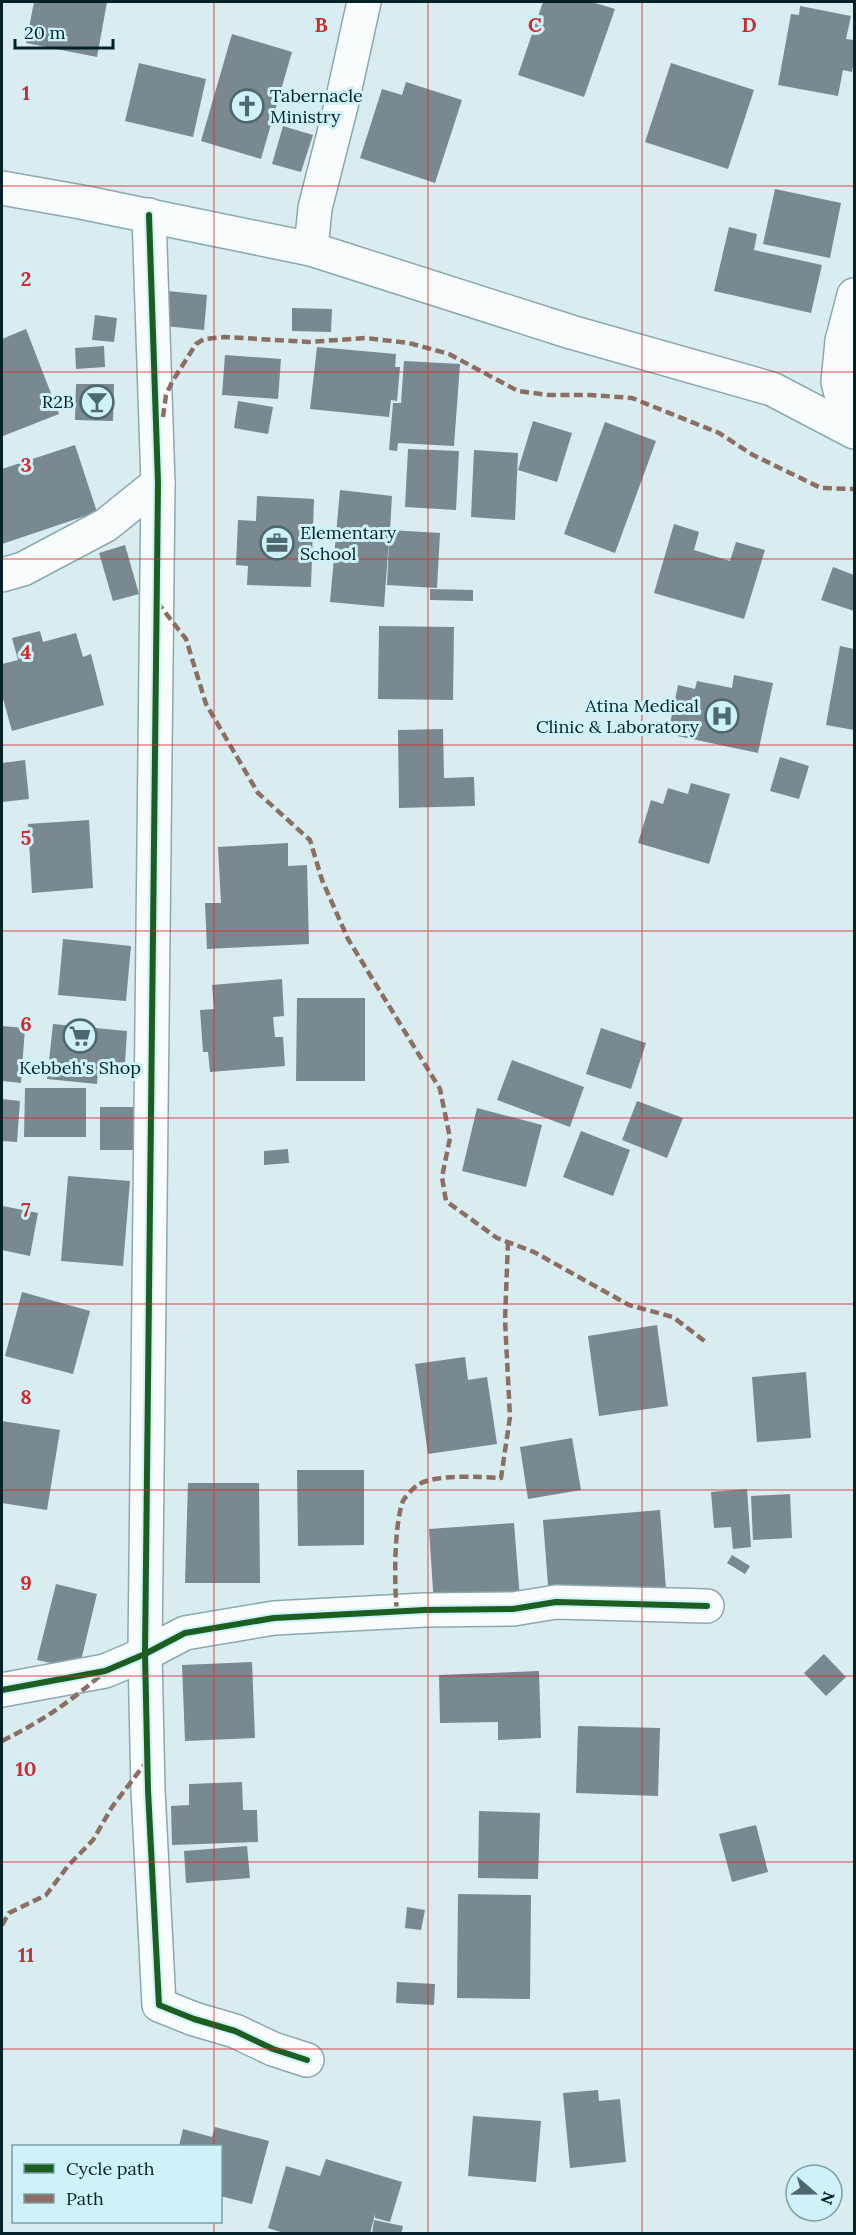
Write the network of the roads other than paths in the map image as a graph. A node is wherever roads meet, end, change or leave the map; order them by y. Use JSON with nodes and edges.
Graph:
{"nodes":[{"id":1,"x":364,"y":2,"type":"edge"},
{"id":2,"x":2,"y":188,"type":"edge"},
{"id":3,"x":149,"y":215,"type":"junction"},
{"id":4,"x":310,"y":249,"type":"junction"},
{"id":5,"x":855,"y":295,"type":"edge"},
{"id":6,"x":852,"y":430,"type":"edge"},
{"id":7,"x":158,"y":483,"type":"junction"},
{"id":8,"x":2,"y":575,"type":"edge"},
{"id":9,"x":707,"y":1606,"type":"dead end"},
{"id":10,"x":145,"y":1654,"type":"junction"},
{"id":11,"x":2,"y":1690,"type":"edge"},
{"id":12,"x":307,"y":2060,"type":"dead end"}],
"edges":[{"from":1,"to":4,"type":"street"},
{"from":2,"to":3,"type":"street"},
{"from":3,"to":4,"type":"street"},
{"from":3,"to":7,"type":"street"},
{"from":4,"to":6,"type":"street"},
{"from":5,"to":6,"type":"street"},
{"from":7,"to":8,"type":"street"},
{"from":7,"to":10,"type":"street"},
{"from":9,"to":10,"type":"street"},
{"from":10,"to":11,"type":"street"},
{"from":10,"to":12,"type":"street"}]}
